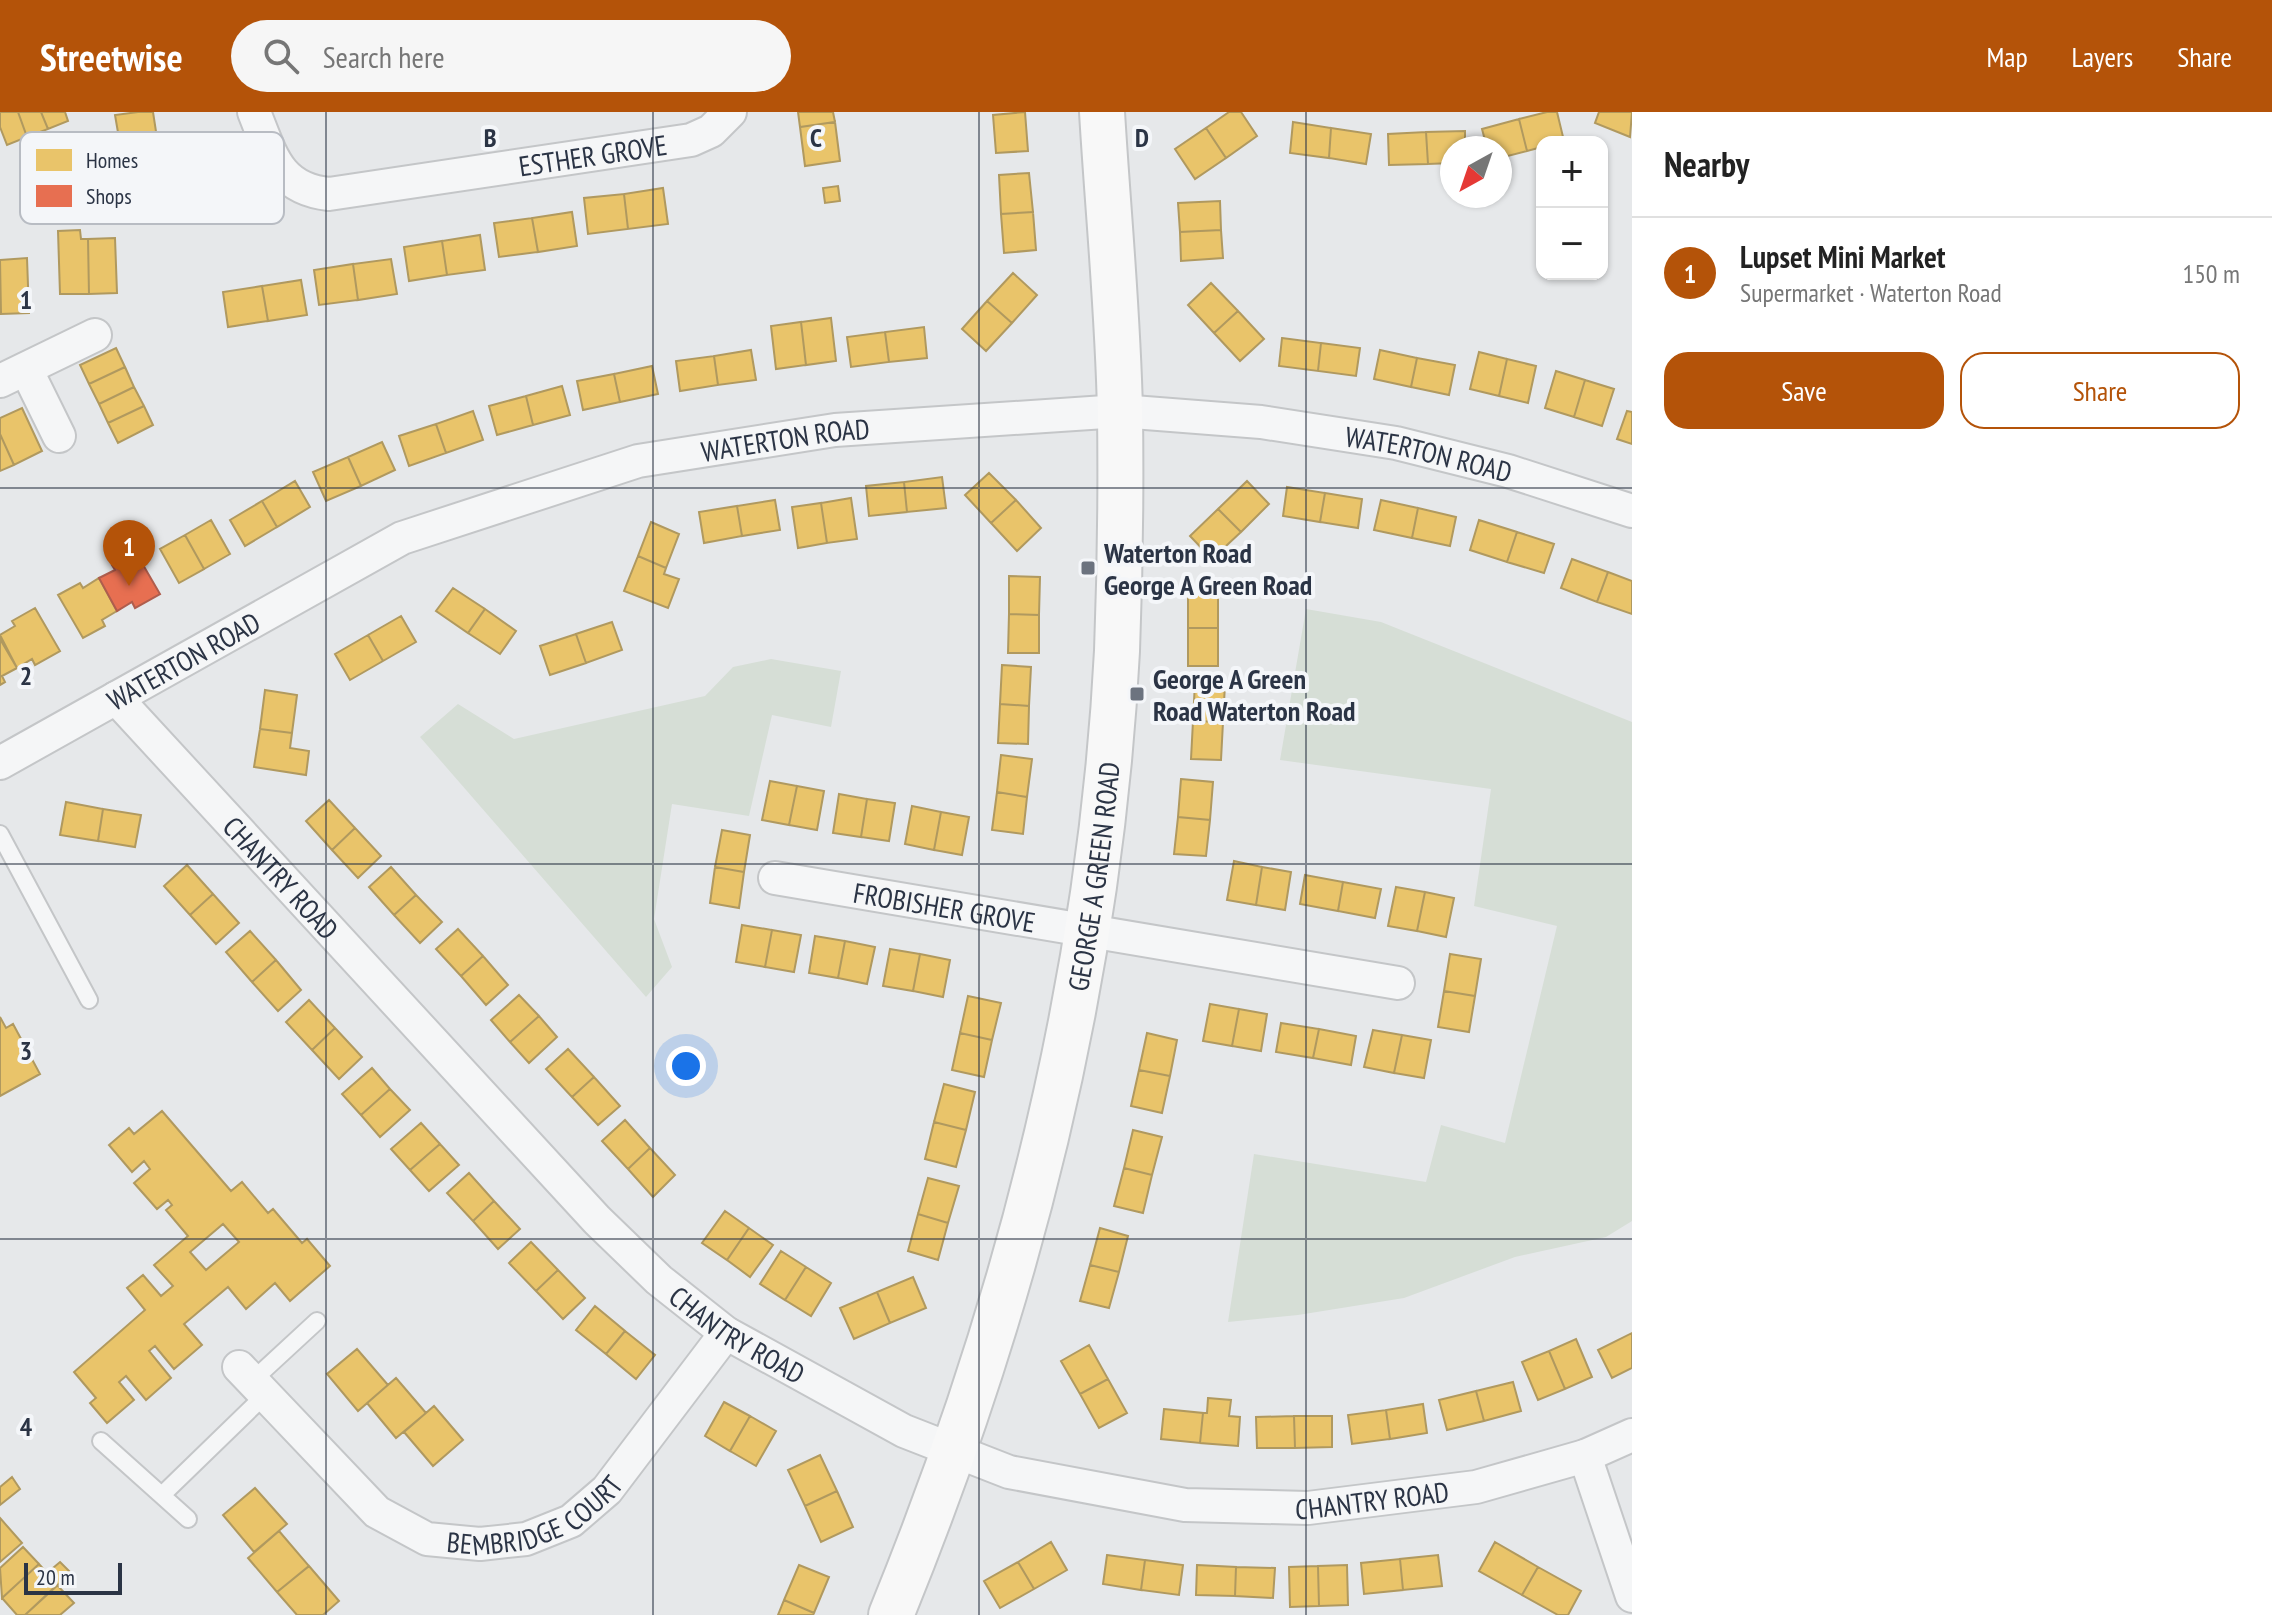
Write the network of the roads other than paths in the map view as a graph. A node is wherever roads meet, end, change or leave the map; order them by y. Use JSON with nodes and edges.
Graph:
{"nodes":[{"id":1,"x":254,"y":112,"type":"edge"},
{"id":2,"x":730,"y":112,"type":"edge"},
{"id":3,"x":1102,"y":112,"type":"edge"},
{"id":4,"x":262,"y":132,"type":"edge"},
{"id":5,"x":284,"y":176,"type":"edge"},
{"id":6,"x":95,"y":335,"type":"dead end"},
{"id":7,"x":13,"y":375,"type":"edge"},
{"id":8,"x":1120,"y":411,"type":"junction"},
{"id":9,"x":59,"y":436,"type":"dead end"},
{"id":10,"x":1632,"y":511,"type":"edge"},
{"id":11,"x":116,"y":698,"type":"junction"},
{"id":12,"x":0,"y":763,"type":"edge"},
{"id":13,"x":0,"y":836,"type":"edge"},
{"id":14,"x":775,"y":878,"type":"dead end"},
{"id":15,"x":1087,"y":928,"type":"junction"},
{"id":16,"x":1398,"y":983,"type":"dead end"},
{"id":17,"x":89,"y":1000,"type":"dead end"},
{"id":18,"x":317,"y":1321,"type":"dead end"},
{"id":19,"x":726,"y":1333,"type":"junction"},
{"id":20,"x":252,"y":1381,"type":"junction"},
{"id":21,"x":1632,"y":1435,"type":"edge"},
{"id":22,"x":101,"y":1441,"type":"dead end"},
{"id":23,"x":956,"y":1449,"type":"junction"},
{"id":24,"x":1585,"y":1456,"type":"junction"},
{"id":25,"x":163,"y":1494,"type":"junction"},
{"id":26,"x":188,"y":1519,"type":"dead end"},
{"id":27,"x":1632,"y":1596,"type":"edge"},
{"id":28,"x":891,"y":1615,"type":"edge"}],
"edges":[{"from":1,"to":4,"type":"street","name":"ESTHER GROVE"},
{"from":2,"to":5,"type":"street","name":"ESTHER GROVE"},
{"from":3,"to":8,"type":"main road","name":"GEORGE A GREEN ROAD"},
{"from":6,"to":7,"type":"street"},
{"from":7,"to":9,"type":"street"},
{"from":8,"to":10,"type":"street","name":"WATERTON ROAD"},
{"from":8,"to":11,"type":"street","name":"WATERTON ROAD"},
{"from":8,"to":15,"type":"main road","name":"GEORGE A GREEN ROAD"},
{"from":11,"to":12,"type":"street","name":"WATERTON ROAD"},
{"from":11,"to":19,"type":"street","name":"CHANTRY ROAD"},
{"from":13,"to":17,"type":"lane"},
{"from":14,"to":15,"type":"street","name":"FROBISHER GROVE"},
{"from":15,"to":16,"type":"street","name":"FROBISHER GROVE"},
{"from":15,"to":23,"type":"main road","name":"GEORGE A GREEN ROAD"},
{"from":18,"to":20,"type":"lane"},
{"from":19,"to":20,"type":"street","name":"BEMBRIDGE COURT"},
{"from":19,"to":23,"type":"street","name":"CHANTRY ROAD"},
{"from":20,"to":25,"type":"lane"},
{"from":21,"to":24,"type":"street","name":"CHANTRY ROAD"},
{"from":22,"to":25,"type":"lane"},
{"from":23,"to":24,"type":"street","name":"CHANTRY ROAD"},
{"from":23,"to":28,"type":"main road","name":"GEORGE A GREEN ROAD"},
{"from":24,"to":27,"type":"street"},
{"from":25,"to":26,"type":"lane"}]}
